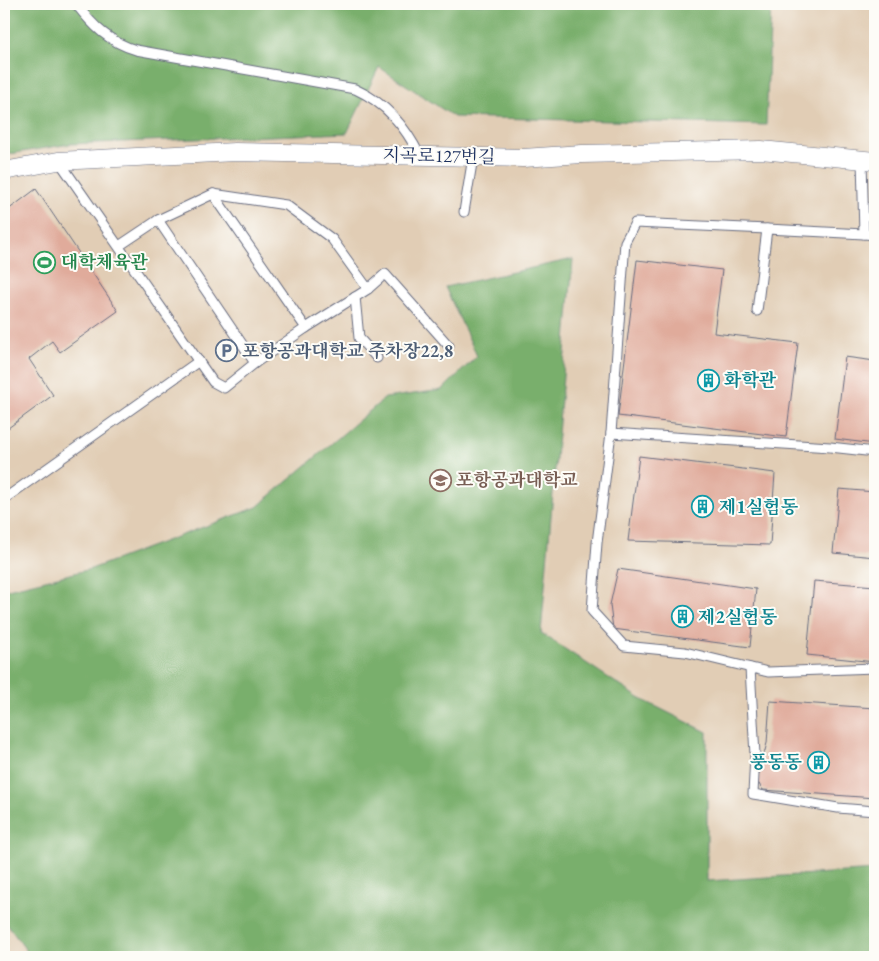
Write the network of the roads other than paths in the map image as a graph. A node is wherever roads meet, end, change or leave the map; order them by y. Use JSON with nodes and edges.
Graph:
{"nodes":[{"id":1,"x":76,"y":4,"type":"edge"},
{"id":2,"x":420,"y":156,"type":"junction"},
{"id":3,"x":473,"y":157,"type":"junction"},
{"id":4,"x":58,"y":161,"type":"junction"},
{"id":5,"x":869,"y":161,"type":"edge"},
{"id":6,"x":4,"y":171,"type":"edge"},
{"id":7,"x":213,"y":194,"type":"junction"},
{"id":8,"x":464,"y":212,"type":"dead end"},
{"id":9,"x":158,"y":220,"type":"junction"},
{"id":10,"x":768,"y":229,"type":"junction"},
{"id":11,"x":864,"y":234,"type":"junction"},
{"id":12,"x":875,"y":235,"type":"edge"},
{"id":13,"x":119,"y":246,"type":"junction"},
{"id":14,"x":368,"y":288,"type":"junction"},
{"id":15,"x":355,"y":297,"type":"junction"},
{"id":16,"x":757,"y":312,"type":"dead end"},
{"id":17,"x":306,"y":328,"type":"junction"},
{"id":18,"x":449,"y":346,"type":"dead end"},
{"id":19,"x":377,"y":358,"type":"dead end"},
{"id":20,"x":199,"y":361,"type":"junction"},
{"id":21,"x":255,"y":363,"type":"junction"},
{"id":22,"x":611,"y":433,"type":"junction"},
{"id":23,"x":875,"y":452,"type":"edge"},
{"id":24,"x":4,"y":499,"type":"edge"},
{"id":25,"x":750,"y":668,"type":"junction"},
{"id":26,"x":875,"y":668,"type":"edge"},
{"id":27,"x":875,"y":811,"type":"edge"}],
"edges":[{"from":1,"to":2,"type":"lane"},
{"from":2,"to":3,"type":"street","name":"지곡로127번길"},
{"from":2,"to":4,"type":"street","name":"지곡로127번길"},
{"from":3,"to":5,"type":"street","name":"지곡로127번길"},
{"from":3,"to":8,"type":"lane"},
{"from":4,"to":6,"type":"street","name":"지곡로127번길"},
{"from":4,"to":13,"type":"lane"},
{"from":5,"to":11,"type":"lane"},
{"from":7,"to":9,"type":"lane"},
{"from":7,"to":14,"type":"lane"},
{"from":7,"to":17,"type":"lane"},
{"from":9,"to":13,"type":"lane"},
{"from":9,"to":21,"type":"lane"},
{"from":10,"to":11,"type":"lane"},
{"from":10,"to":16,"type":"lane"},
{"from":10,"to":22,"type":"lane"},
{"from":11,"to":12,"type":"lane"},
{"from":13,"to":20,"type":"lane"},
{"from":14,"to":15,"type":"lane"},
{"from":14,"to":18,"type":"lane"},
{"from":15,"to":17,"type":"lane"},
{"from":15,"to":19,"type":"lane"},
{"from":17,"to":21,"type":"lane"},
{"from":20,"to":21,"type":"lane"},
{"from":20,"to":24,"type":"lane"},
{"from":22,"to":23,"type":"lane"},
{"from":22,"to":25,"type":"lane"},
{"from":25,"to":26,"type":"lane"},
{"from":25,"to":27,"type":"lane"}]}
